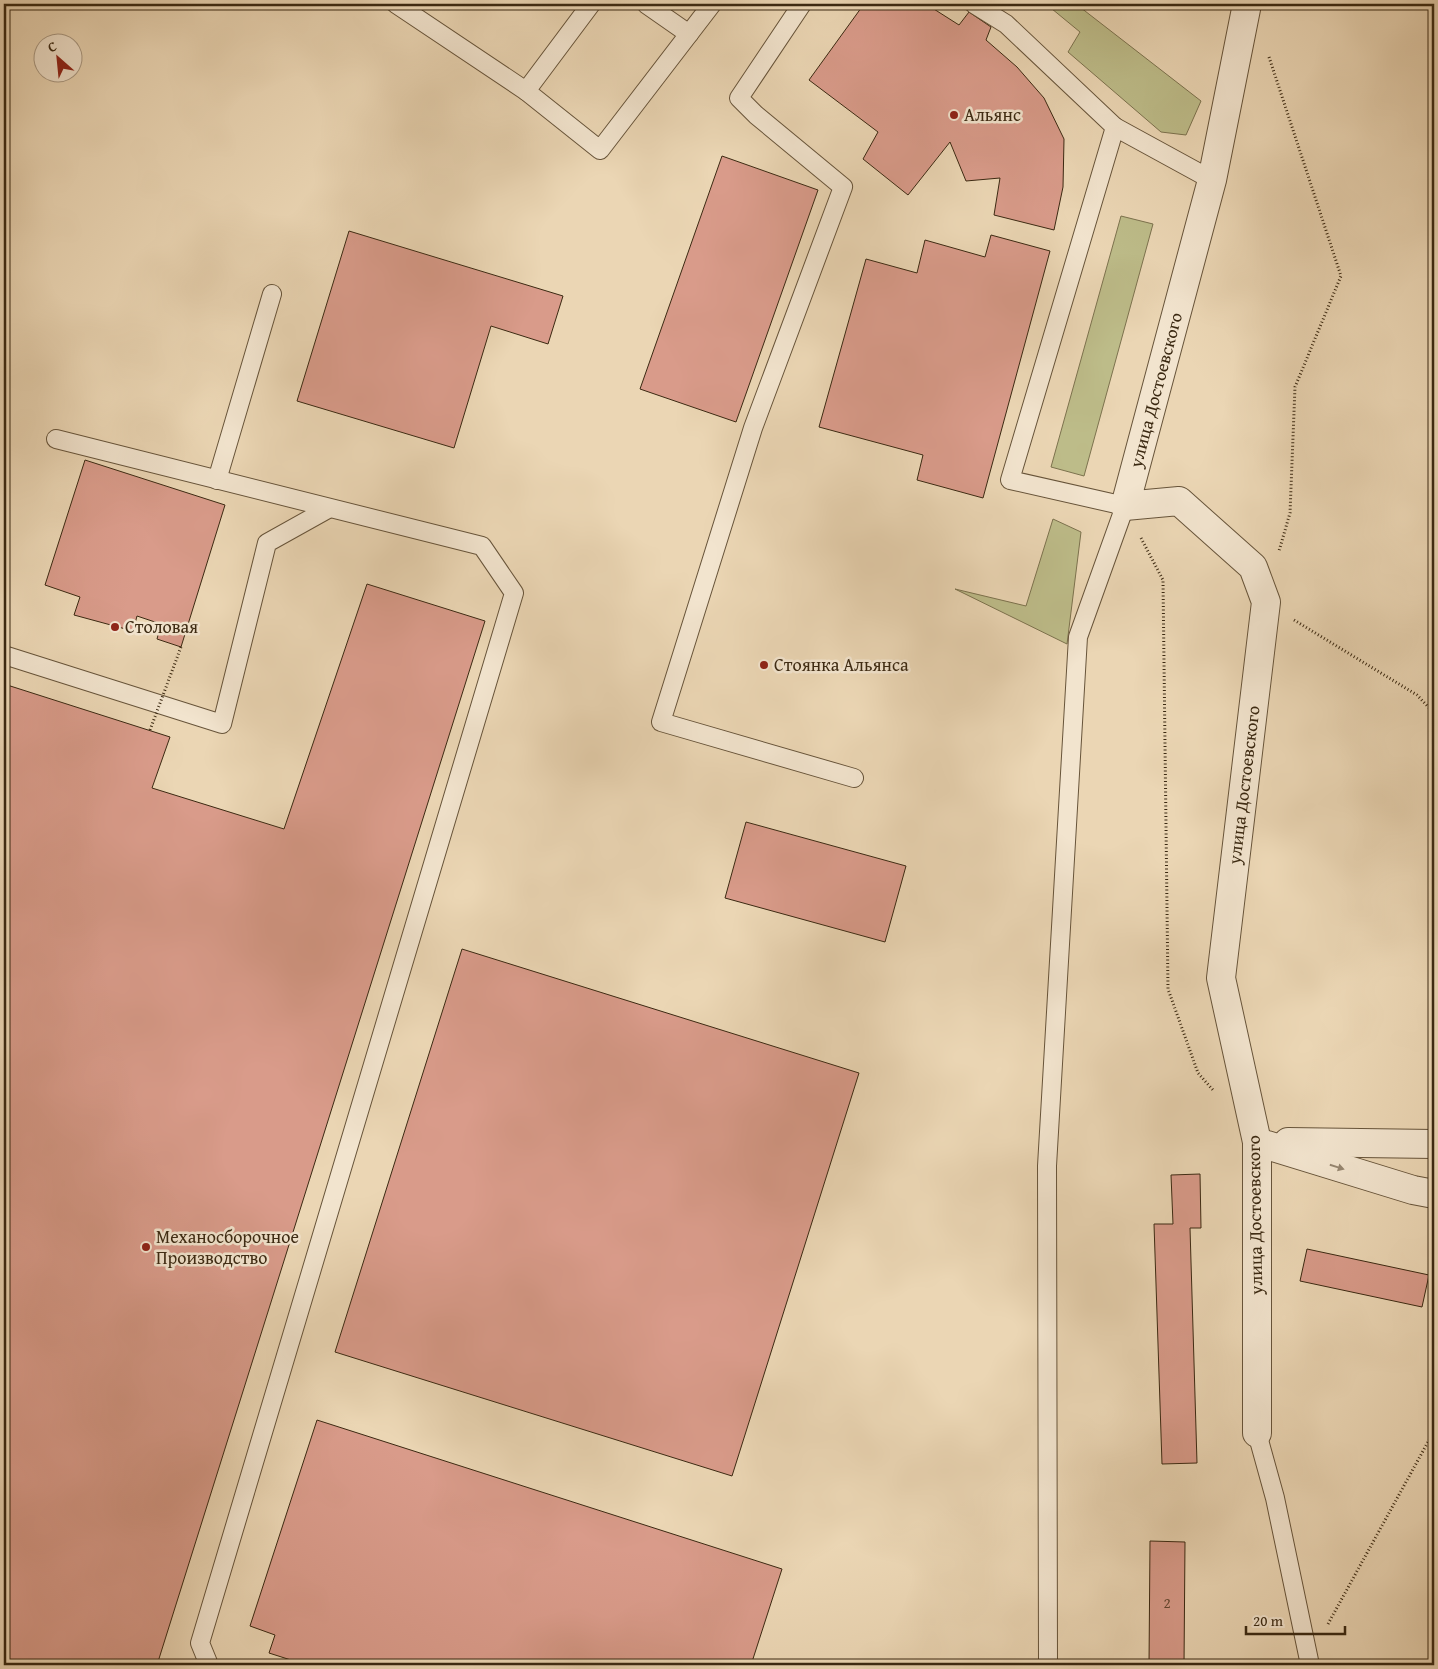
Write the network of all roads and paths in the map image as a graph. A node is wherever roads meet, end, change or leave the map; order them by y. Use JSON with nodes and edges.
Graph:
{"nodes":[{"id":1,"x":396,"y":4,"type":"edge"},
{"id":2,"x":591,"y":4,"type":"edge"},
{"id":3,"x":646,"y":4,"type":"edge"},
{"id":4,"x":712,"y":4,"type":"edge"},
{"id":5,"x":802,"y":4,"type":"edge"},
{"id":6,"x":974,"y":4,"type":"edge"},
{"id":7,"x":1247,"y":4,"type":"edge"},
{"id":8,"x":689,"y":34,"type":"junction"},
{"id":9,"x":1267,"y":51,"type":"dead end"},
{"id":10,"x":526,"y":91,"type":"junction"},
{"id":11,"x":1115,"y":127,"type":"junction"},
{"id":12,"x":1212,"y":180,"type":"junction"},
{"id":13,"x":272,"y":294,"type":"dead end"},
{"id":14,"x":56,"y":439,"type":"dead end"},
{"id":15,"x":217,"y":480,"type":"junction"},
{"id":16,"x":1125,"y":506,"type":"junction"},
{"id":17,"x":328,"y":509,"type":"junction"},
{"id":18,"x":1278,"y":558,"type":"dead end"},
{"id":19,"x":1266,"y":602,"type":"junction"},
{"id":20,"x":180,"y":647,"type":"dead end"},
{"id":21,"x":4,"y":655,"type":"edge"},
{"id":22,"x":1434,"y":713,"type":"edge"},
{"id":23,"x":150,"y":730,"type":"dead end"},
{"id":24,"x":854,"y":778,"type":"dead end"},
{"id":25,"x":1216,"y":1093,"type":"dead end"},
{"id":26,"x":1257,"y":1142,"type":"junction"},
{"id":27,"x":1434,"y":1144,"type":"edge"},
{"id":28,"x":1434,"y":1194,"type":"edge"},
{"id":29,"x":1434,"y":1431,"type":"edge"},
{"id":30,"x":1257,"y":1433,"type":"joint"},
{"id":31,"x":1309,"y":1662,"type":"edge"},
{"id":32,"x":209,"y":1665,"type":"edge"},
{"id":33,"x":1048,"y":1665,"type":"edge"}],
"edges":[{"from":1,"to":10,"type":"lane"},
{"from":2,"to":10,"type":"lane"},
{"from":3,"to":8,"type":"lane"},
{"from":4,"to":8,"type":"lane"},
{"from":5,"to":24,"type":"lane"},
{"from":6,"to":11,"type":"lane"},
{"from":7,"to":12,"type":"street","name":"улица Достоевского"},
{"from":8,"to":10,"type":"lane"},
{"from":9,"to":18,"type":"path"},
{"from":11,"to":12,"type":"lane"},
{"from":11,"to":16,"type":"lane"},
{"from":12,"to":16,"type":"street","name":"улица Достоевского"},
{"from":13,"to":15,"type":"lane"},
{"from":14,"to":15,"type":"lane"},
{"from":15,"to":17,"type":"lane"},
{"from":16,"to":19,"type":"street","name":"улица Достоевского"},
{"from":16,"to":25,"type":"path"},
{"from":16,"to":33,"type":"lane"},
{"from":17,"to":21,"type":"lane"},
{"from":17,"to":32,"type":"lane"},
{"from":19,"to":22,"type":"path"},
{"from":19,"to":26,"type":"street","name":"улица Достоевского"},
{"from":20,"to":23,"type":"path","bridge":true},
{"from":26,"to":27,"type":"street"},
{"from":26,"to":28,"type":"street","one_way":true},
{"from":26,"to":30,"type":"street","name":"улица Достоевского"},
{"from":29,"to":31,"type":"path"},
{"from":30,"to":31,"type":"lane","name":"улица Достоевского"}]}
